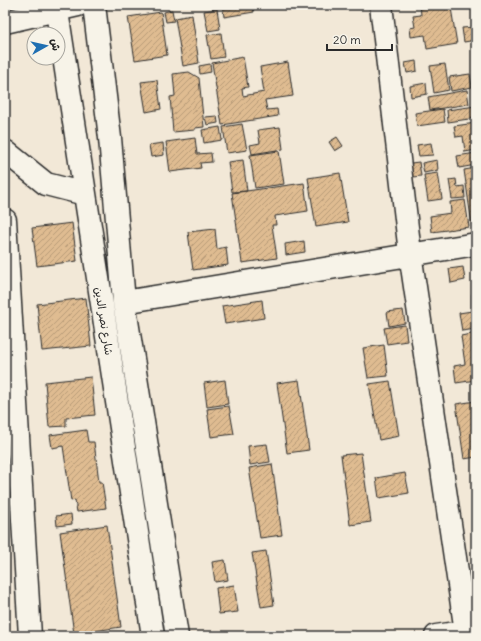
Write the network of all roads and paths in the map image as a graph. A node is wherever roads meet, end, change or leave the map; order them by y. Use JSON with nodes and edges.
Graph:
{"nodes":[{"id":1,"x":78,"y":5,"type":"edge"},
{"id":2,"x":94,"y":5,"type":"edge"},
{"id":3,"x":381,"y":5,"type":"edge"},
{"id":4,"x":56,"y":8,"type":"edge"},
{"id":5,"x":5,"y":22,"type":"edge"},
{"id":6,"x":5,"y":151,"type":"edge"},
{"id":7,"x":85,"y":194,"type":"junction"},
{"id":8,"x":5,"y":220,"type":"edge"},
{"id":9,"x":476,"y":244,"type":"edge"},
{"id":10,"x":410,"y":253,"type":"junction"},
{"id":11,"x":124,"y":302,"type":"junction"},
{"id":12,"x":471,"y":631,"type":"edge"},
{"id":13,"x":30,"y":636,"type":"edge"},
{"id":14,"x":153,"y":636,"type":"edge"},
{"id":15,"x":177,"y":636,"type":"edge"},
{"id":16,"x":436,"y":636,"type":"edge"}],
"edges":[{"from":1,"to":4,"type":"street"},
{"from":2,"to":11,"type":"street","name":"شارع نصر الدين"},
{"from":3,"to":10,"type":"street"},
{"from":4,"to":5,"type":"street"},
{"from":4,"to":7,"type":"street","name":"شارع نصر الدين"},
{"from":6,"to":7,"type":"street"},
{"from":7,"to":14,"type":"street","name":"شارع نصر الدين"},
{"from":8,"to":13,"type":"street"},
{"from":9,"to":10,"type":"street"},
{"from":10,"to":11,"type":"street"},
{"from":10,"to":12,"type":"street"},
{"from":11,"to":15,"type":"street","name":"شارع نصر الدين"},
{"from":12,"to":16,"type":"street"}]}
